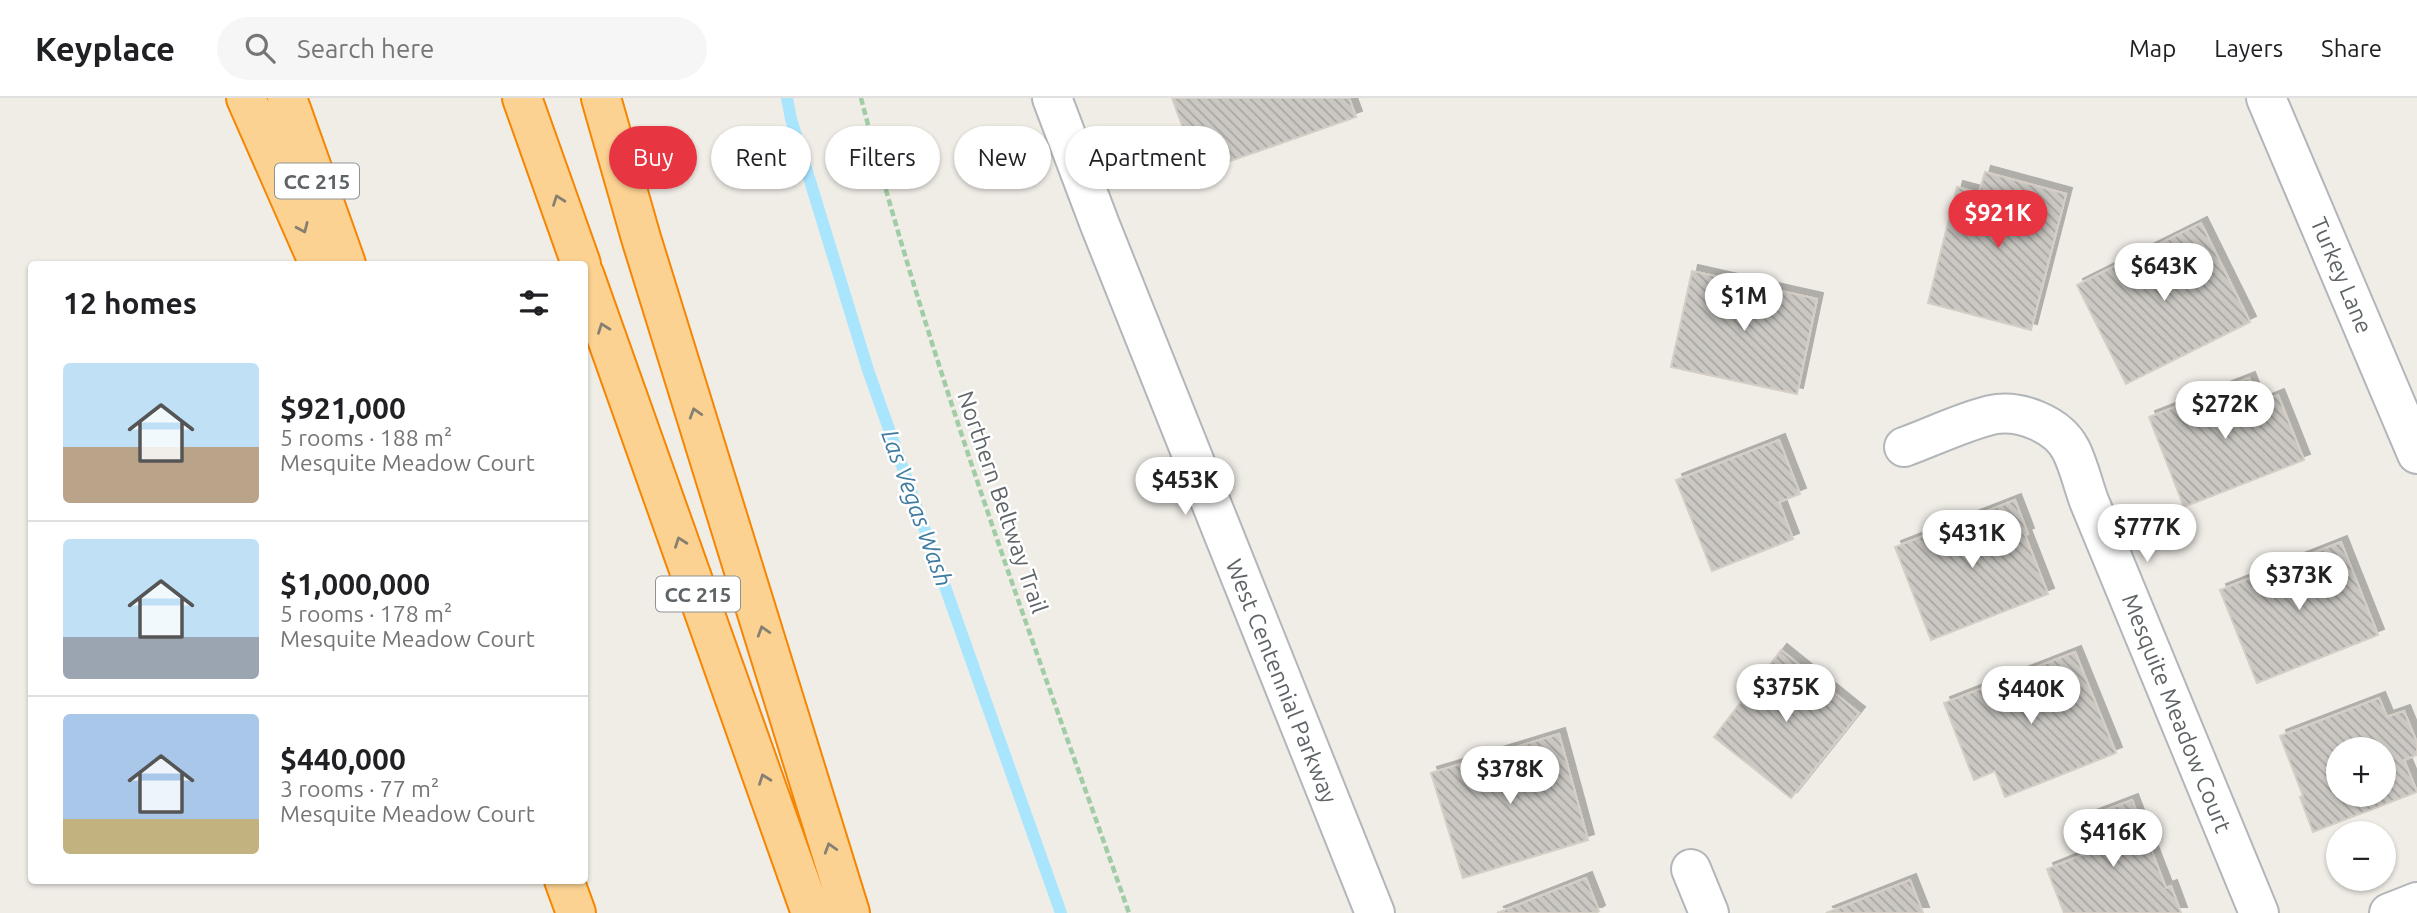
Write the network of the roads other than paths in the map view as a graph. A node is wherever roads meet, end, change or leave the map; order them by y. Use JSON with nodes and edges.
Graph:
{"nodes":[{"id":1,"x":246,"y":98,"type":"edge"},
{"id":2,"x":287,"y":98,"type":"edge"},
{"id":3,"x":522,"y":98,"type":"edge"},
{"id":4,"x":601,"y":98,"type":"edge"},
{"id":5,"x":1052,"y":98,"type":"edge"},
{"id":6,"x":2266,"y":98,"type":"edge"},
{"id":7,"x":318,"y":261,"type":"edge"},
{"id":8,"x":345,"y":261,"type":"edge"},
{"id":9,"x":580,"y":261,"type":"edge"},
{"id":10,"x":588,"y":285,"type":"edge"},
{"id":11,"x":2406,"y":395,"type":"edge"},
{"id":12,"x":1904,"y":447,"type":"dead end"},
{"id":13,"x":2417,"y":454,"type":"edge"},
{"id":14,"x":1691,"y":869,"type":"dead end"},
{"id":15,"x":565,"y":884,"type":"edge"},
{"id":16,"x":2417,"y":902,"type":"edge"},
{"id":17,"x":576,"y":913,"type":"edge"},
{"id":18,"x":811,"y":913,"type":"edge"},
{"id":19,"x":850,"y":913,"type":"edge"},
{"id":20,"x":1375,"y":913,"type":"edge"},
{"id":21,"x":1709,"y":913,"type":"edge"},
{"id":22,"x":2259,"y":913,"type":"edge"},
{"id":23,"x":2389,"y":913,"type":"edge"}],
"edges":[{"from":1,"to":7,"type":"highway","one_way":true},
{"from":2,"to":8,"type":"highway","number":"CC 215"},
{"from":9,"to":3,"type":"highway","one_way":true},
{"from":19,"to":4,"type":"highway","one_way":true},
{"from":5,"to":20,"type":"street","name":"West Centennial Parkway"},
{"from":6,"to":11,"type":"street","name":"Turkey Lane"},
{"from":18,"to":10,"type":"highway","number":"CC 215","one_way":true},
{"from":11,"to":13,"type":"street","name":"Turkey Lane"},
{"from":12,"to":22,"type":"street","name":"Mesquite Meadow Court"},
{"from":14,"to":21,"type":"street"},
{"from":15,"to":17,"type":"highway"},
{"from":16,"to":23,"type":"street"}]}
